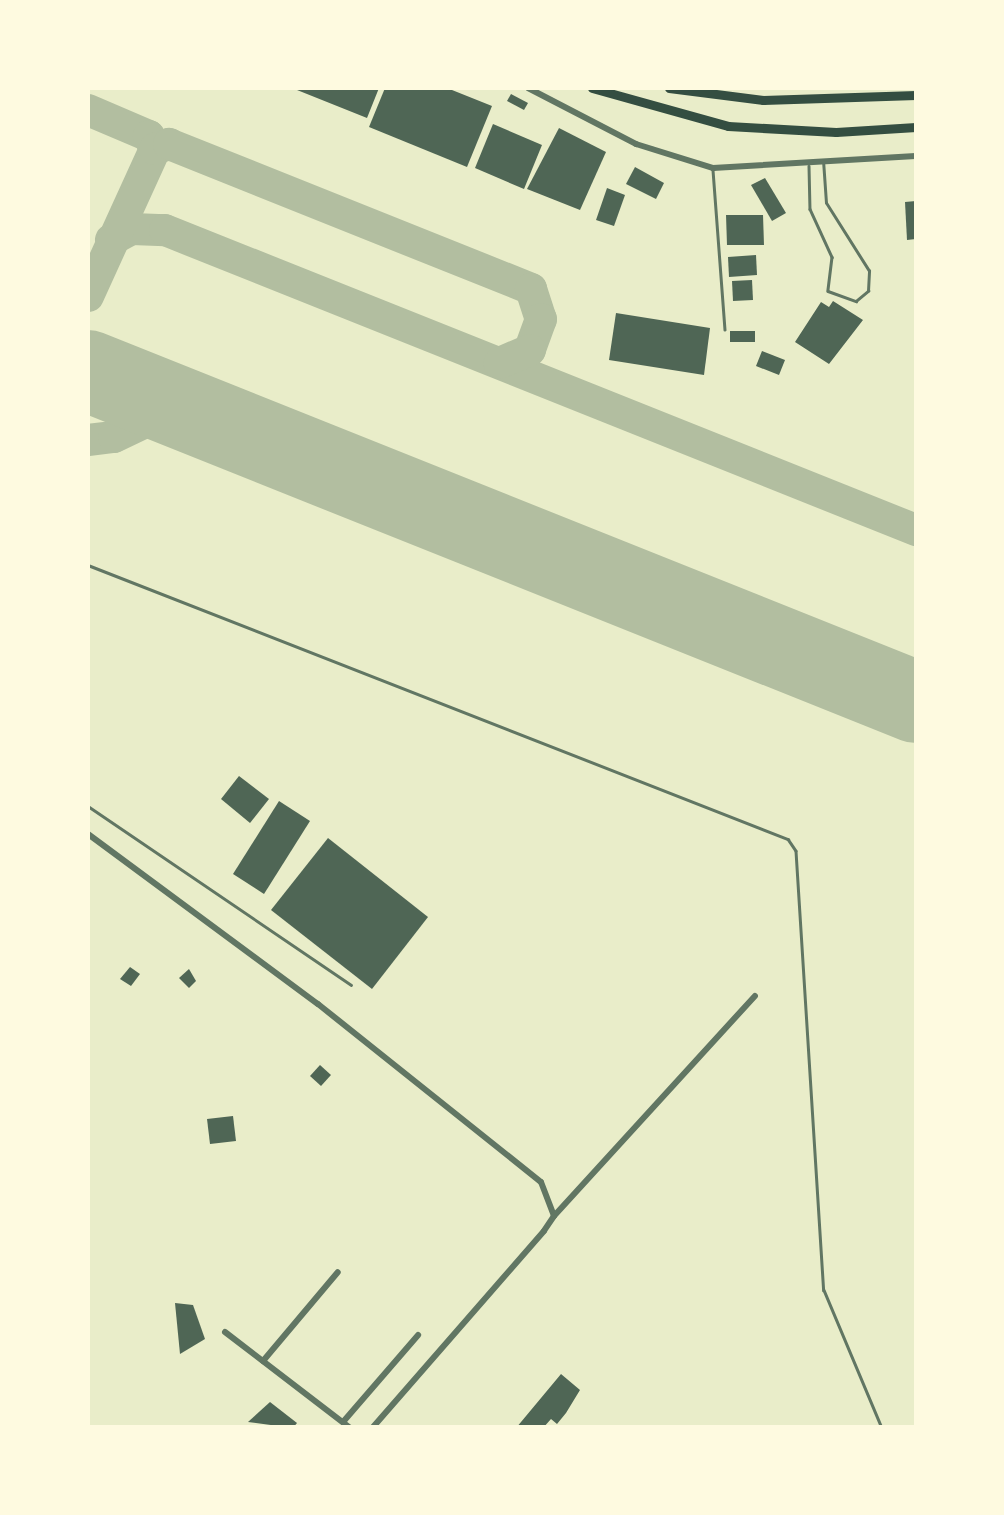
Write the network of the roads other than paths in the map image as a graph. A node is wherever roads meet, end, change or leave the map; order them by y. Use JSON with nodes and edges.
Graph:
{"nodes":[{"id":1,"x":528,"y":88,"type":"edge"},
{"id":2,"x":592,"y":88,"type":"edge"},
{"id":3,"x":669,"y":88,"type":"edge"},
{"id":4,"x":916,"y":95,"type":"edge"},
{"id":5,"x":916,"y":127,"type":"edge"},
{"id":6,"x":916,"y":156,"type":"edge"},
{"id":7,"x":823,"y":164,"type":"junction"},
{"id":8,"x":809,"y":165,"type":"junction"},
{"id":9,"x":713,"y":168,"type":"junction"},
{"id":10,"x":725,"y":330,"type":"dead end"},
{"id":11,"x":88,"y":565,"type":"edge"},
{"id":12,"x":88,"y":806,"type":"edge"},
{"id":13,"x":88,"y":834,"type":"edge"},
{"id":14,"x":351,"y":984,"type":"dead end"},
{"id":15,"x":755,"y":996,"type":"dead end"},
{"id":16,"x":554,"y":1216,"type":"junction"},
{"id":17,"x":338,"y":1272,"type":"dead end"},
{"id":18,"x":225,"y":1332,"type":"dead end"},
{"id":19,"x":418,"y":1335,"type":"dead end"},
{"id":20,"x":263,"y":1361,"type":"junction"},
{"id":21,"x":346,"y":1425,"type":"edge"},
{"id":22,"x":372,"y":1428,"type":"edge"},
{"id":23,"x":882,"y":1428,"type":"edge"}],
"edges":[{"from":1,"to":9,"type":"street"},
{"from":2,"to":5,"type":"main road"},
{"from":3,"to":4,"type":"main road"},
{"from":6,"to":7,"type":"street"},
{"from":7,"to":8,"type":"street"},
{"from":7,"to":8,"type":"lane"},
{"from":8,"to":9,"type":"street"},
{"from":9,"to":10,"type":"lane"},
{"from":11,"to":23,"type":"lane"},
{"from":12,"to":14,"type":"lane"},
{"from":13,"to":16,"type":"street"},
{"from":15,"to":16,"type":"street"},
{"from":16,"to":22,"type":"street"},
{"from":17,"to":20,"type":"street"},
{"from":18,"to":20,"type":"street"},
{"from":19,"to":21,"type":"street"},
{"from":20,"to":21,"type":"street"}]}
